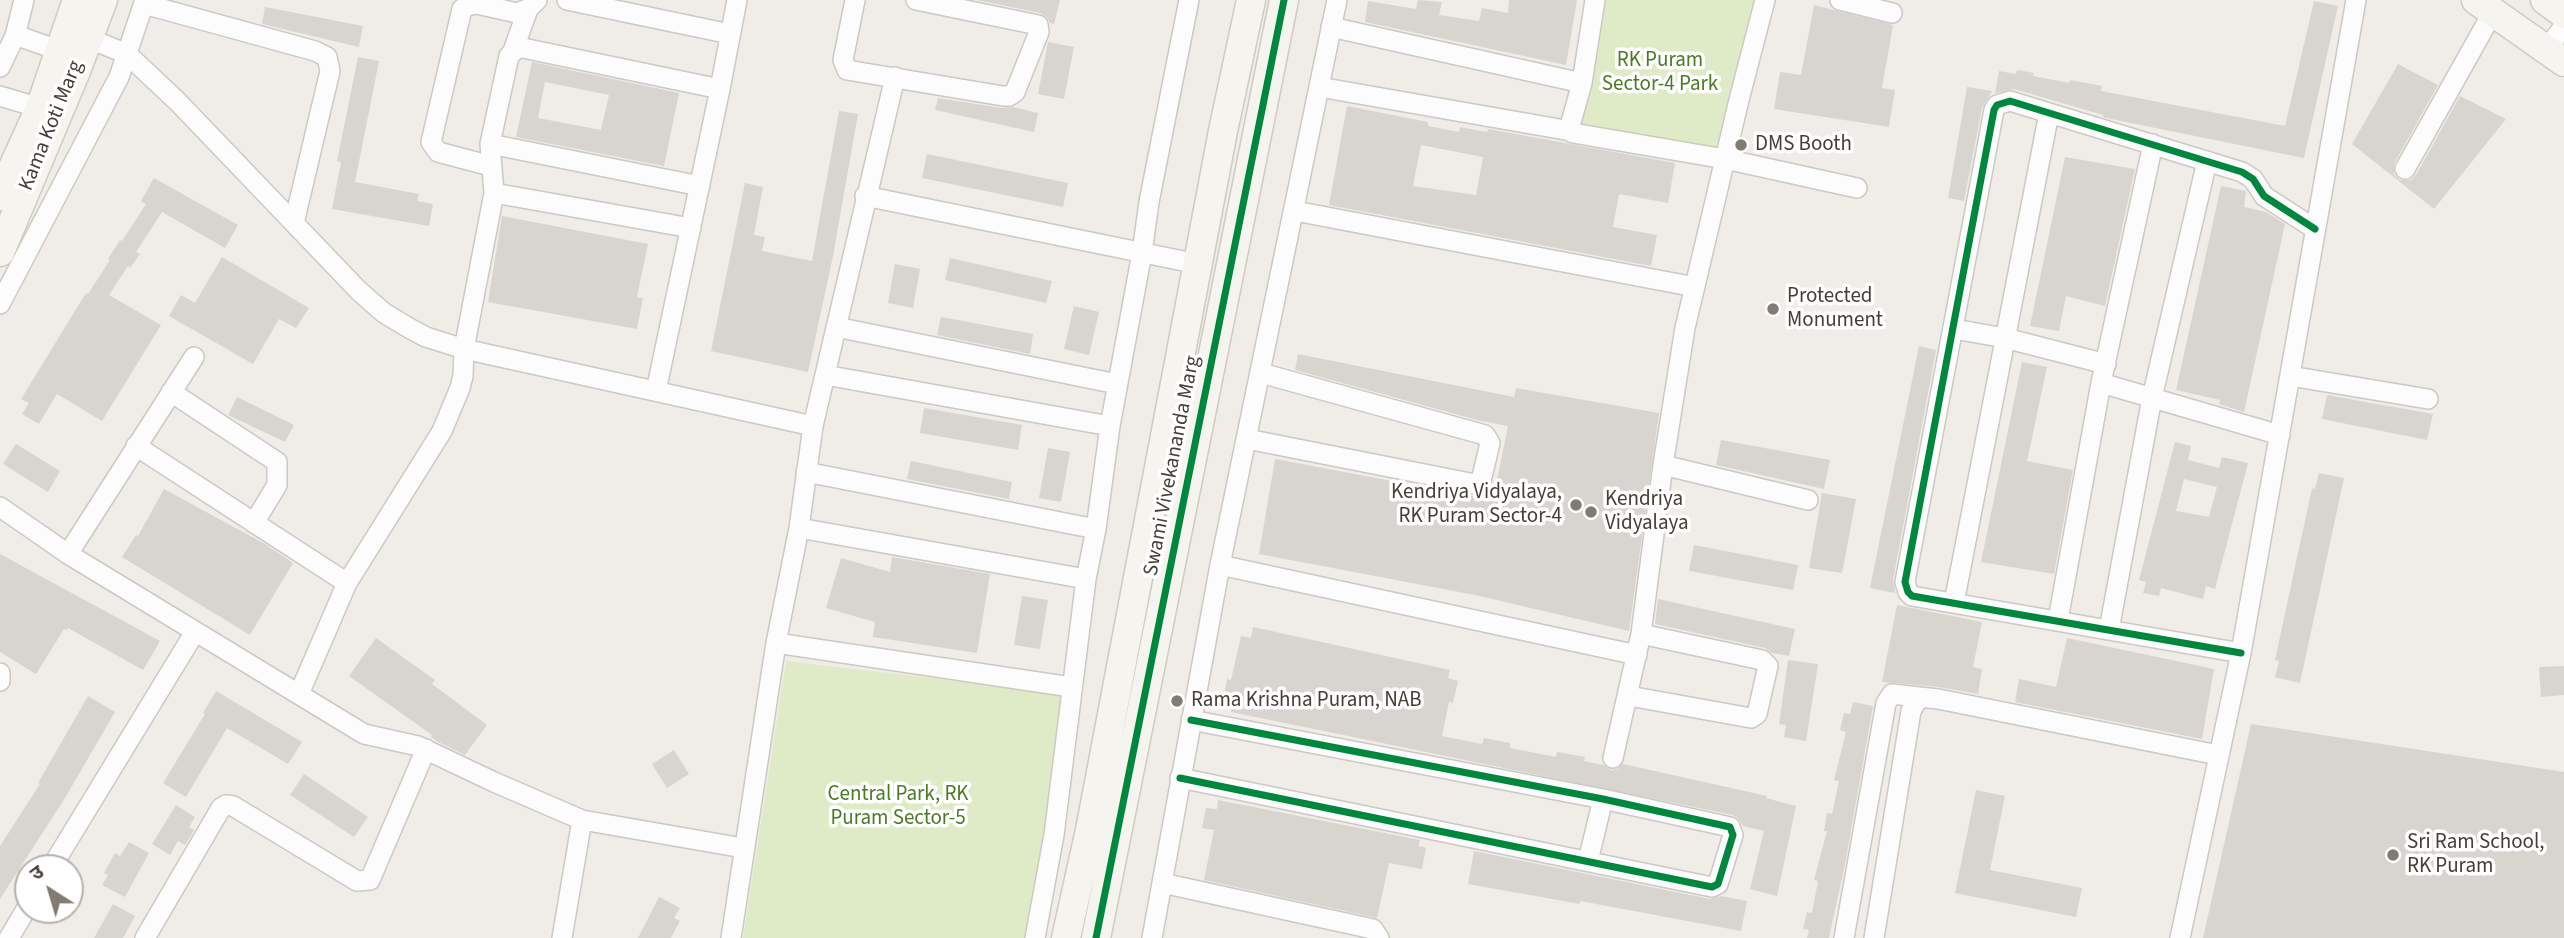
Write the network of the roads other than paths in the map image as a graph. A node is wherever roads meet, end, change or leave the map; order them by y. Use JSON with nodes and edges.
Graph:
{"nodes":[{"id":1,"x":24,"y":0,"type":"edge"},
{"id":2,"x":77,"y":0,"type":"edge"},
{"id":3,"x":103,"y":0,"type":"edge"},
{"id":4,"x":567,"y":0,"type":"edge"},
{"id":5,"x":737,"y":0,"type":"edge"},
{"id":6,"x":855,"y":0,"type":"edge"},
{"id":7,"x":916,"y":0,"type":"edge"},
{"id":8,"x":1189,"y":0,"type":"edge"},
{"id":9,"x":1251,"y":0,"type":"edge"},
{"id":10,"x":1284,"y":0,"type":"edge"},
{"id":11,"x":1337,"y":0,"type":"edge"},
{"id":12,"x":1595,"y":0,"type":"edge"},
{"id":13,"x":1765,"y":0,"type":"edge"},
{"id":14,"x":1840,"y":0,"type":"edge"},
{"id":15,"x":2356,"y":0,"type":"edge"},
{"id":16,"x":2544,"y":0,"type":"edge"},
{"id":17,"x":144,"y":2,"type":"edge"},
{"id":18,"x":533,"y":5,"type":"edge"},
{"id":19,"x":2484,"y":6,"type":"edge"},
{"id":20,"x":1892,"y":13,"type":"dead end"},
{"id":21,"x":2564,"y":14,"type":"edge"},
{"id":22,"x":2564,"y":26,"type":"edge"},
{"id":23,"x":1331,"y":27,"type":"junction"},
{"id":24,"x":730,"y":34,"type":"junction"},
{"id":25,"x":15,"y":35,"type":"junction"},
{"id":26,"x":73,"y":40,"type":"junction"},
{"id":27,"x":513,"y":51,"type":"junction"},
{"id":28,"x":127,"y":54,"type":"junction"},
{"id":29,"x":2555,"y":56,"type":"edge"},
{"id":30,"x":0,"y":67,"type":"edge"},
{"id":31,"x":895,"y":77,"type":"junction"},
{"id":32,"x":1582,"y":83,"type":"junction"},
{"id":33,"x":1319,"y":87,"type":"junction"},
{"id":34,"x":720,"y":89,"type":"junction"},
{"id":35,"x":0,"y":96,"type":"edge"},
{"id":36,"x":40,"y":108,"type":"junction"},
{"id":37,"x":2049,"y":113,"type":"junction"},
{"id":38,"x":1571,"y":131,"type":"junction"},
{"id":39,"x":490,"y":144,"type":"junction"},
{"id":40,"x":2153,"y":144,"type":"junction"},
{"id":41,"x":1725,"y":159,"type":"junction"},
{"id":42,"x":2207,"y":161,"type":"junction"},
{"id":43,"x":491,"y":166,"type":"junction"},
{"id":44,"x":2405,"y":169,"type":"dead end"},
{"id":45,"x":700,"y":186,"type":"junction"},
{"id":46,"x":1857,"y":188,"type":"dead end"},
{"id":47,"x":494,"y":193,"type":"junction"},
{"id":48,"x":0,"y":196,"type":"edge"},
{"id":49,"x":865,"y":196,"type":"junction"},
{"id":50,"x":1295,"y":211,"type":"junction"},
{"id":51,"x":294,"y":223,"type":"junction"},
{"id":52,"x":691,"y":228,"type":"junction"},
{"id":53,"x":2315,"y":229,"type":"junction"},
{"id":54,"x":0,"y":252,"type":"edge"},
{"id":55,"x":1142,"y":253,"type":"junction"},
{"id":56,"x":1198,"y":264,"type":"junction"},
{"id":57,"x":1695,"y":287,"type":"junction"},
{"id":58,"x":0,"y":304,"type":"edge"},
{"id":59,"x":836,"y":327,"type":"junction"},
{"id":60,"x":1954,"y":328,"type":"junction"},
{"id":61,"x":2005,"y":338,"type":"junction"},
{"id":62,"x":464,"y":349,"type":"junction"},
{"id":63,"x":194,"y":357,"type":"dead end"},
{"id":64,"x":1261,"y":373,"type":"junction"},
{"id":65,"x":2104,"y":374,"type":"junction"},
{"id":66,"x":825,"y":375,"type":"junction"},
{"id":67,"x":2290,"y":376,"type":"junction"},
{"id":68,"x":1117,"y":384,"type":"junction"},
{"id":69,"x":656,"y":391,"type":"junction"},
{"id":70,"x":171,"y":392,"type":"junction"},
{"id":71,"x":2152,"y":398,"type":"junction"},
{"id":72,"x":2428,"y":399,"type":"dead end"},
{"id":73,"x":813,"y":426,"type":"junction"},
{"id":74,"x":1110,"y":426,"type":"junction"},
{"id":75,"x":2280,"y":435,"type":"junction"},
{"id":76,"x":1247,"y":439,"type":"junction"},
{"id":77,"x":136,"y":446,"type":"junction"},
{"id":78,"x":1663,"y":466,"type":"junction"},
{"id":79,"x":806,"y":472,"type":"junction"},
{"id":80,"x":1808,"y":500,"type":"dead end"},
{"id":81,"x":0,"y":507,"type":"edge"},
{"id":82,"x":254,"y":523,"type":"junction"},
{"id":83,"x":799,"y":528,"type":"junction"},
{"id":84,"x":1096,"y":529,"type":"junction"},
{"id":85,"x":68,"y":554,"type":"junction"},
{"id":86,"x":1220,"y":565,"type":"junction"},
{"id":87,"x":1086,"y":579,"type":"junction"},
{"id":88,"x":347,"y":583,"type":"junction"},
{"id":89,"x":1954,"y":603,"type":"junction"},
{"id":90,"x":2058,"y":620,"type":"junction"},
{"id":91,"x":2109,"y":630,"type":"junction"},
{"id":92,"x":195,"y":632,"type":"junction"},
{"id":93,"x":1641,"y":634,"type":"junction"},
{"id":94,"x":776,"y":643,"type":"junction"},
{"id":95,"x":2241,"y":653,"type":"junction"},
{"id":96,"x":1637,"y":655,"type":"junction"},
{"id":97,"x":0,"y":673,"type":"edge"},
{"id":98,"x":0,"y":681,"type":"edge"},
{"id":99,"x":1071,"y":687,"type":"junction"},
{"id":100,"x":299,"y":694,"type":"junction"},
{"id":101,"x":1629,"y":696,"type":"junction"},
{"id":102,"x":1919,"y":697,"type":"junction"},
{"id":103,"x":1191,"y":720,"type":"junction"},
{"id":104,"x":426,"y":749,"type":"junction"},
{"id":105,"x":2218,"y":755,"type":"junction"},
{"id":106,"x":1613,"y":758,"type":"dead end"},
{"id":107,"x":1180,"y":778,"type":"junction"},
{"id":108,"x":1603,"y":799,"type":"junction"},
{"id":109,"x":582,"y":820,"type":"junction"},
{"id":110,"x":743,"y":848,"type":"junction"},
{"id":111,"x":60,"y":854,"type":"edge"},
{"id":112,"x":1588,"y":861,"type":"junction"},
{"id":113,"x":1163,"y":883,"type":"junction"},
{"id":114,"x":145,"y":938,"type":"edge"},
{"id":115,"x":562,"y":938,"type":"edge"},
{"id":116,"x":731,"y":938,"type":"edge"},
{"id":117,"x":1035,"y":938,"type":"edge"},
{"id":118,"x":1066,"y":938,"type":"edge"},
{"id":119,"x":1096,"y":938,"type":"edge"},
{"id":120,"x":1152,"y":938,"type":"edge"},
{"id":121,"x":1379,"y":938,"type":"edge"},
{"id":122,"x":1844,"y":938,"type":"edge"},
{"id":123,"x":1874,"y":938,"type":"edge"},
{"id":124,"x":2180,"y":938,"type":"edge"}],
"edges":[{"from":1,"to":25,"type":"street"},
{"from":2,"to":26,"type":"street","name":"Kama Koti Marg"},
{"from":3,"to":26,"type":"street","name":"Kama Koti Marg"},
{"from":4,"to":24,"type":"street"},
{"from":5,"to":24,"type":"street"},
{"from":6,"to":31,"type":"street"},
{"from":7,"to":31,"type":"street"},
{"from":8,"to":55,"type":"street"},
{"from":9,"to":56,"type":"street","name":"Swami Vivekananda Marg"},
{"from":10,"to":119,"type":"street","name":"Swami Vivekananda Marg"},
{"from":11,"to":23,"type":"street"},
{"from":12,"to":32,"type":"street"},
{"from":13,"to":41,"type":"street"},
{"from":14,"to":20,"type":"street"},
{"from":15,"to":53,"type":"street"},
{"from":16,"to":21,"type":"street"},
{"from":17,"to":28,"type":"street"},
{"from":17,"to":51,"type":"street"},
{"from":18,"to":27,"type":"street"},
{"from":18,"to":43,"type":"street"},
{"from":19,"to":29,"type":"street"},
{"from":19,"to":44,"type":"street"},
{"from":22,"to":29,"type":"street"},
{"from":23,"to":32,"type":"street"},
{"from":23,"to":33,"type":"street"},
{"from":24,"to":34,"type":"street"},
{"from":25,"to":26,"type":"street"},
{"from":25,"to":30,"type":"street"},
{"from":26,"to":28,"type":"street"},
{"from":26,"to":36,"type":"street","name":"Kama Koti Marg"},
{"from":26,"to":54,"type":"street","name":"Kama Koti Marg"},
{"from":27,"to":34,"type":"street"},
{"from":27,"to":39,"type":"street"},
{"from":28,"to":51,"type":"street"},
{"from":28,"to":58,"type":"street"},
{"from":31,"to":49,"type":"street"},
{"from":32,"to":38,"type":"street"},
{"from":33,"to":38,"type":"street"},
{"from":33,"to":50,"type":"street"},
{"from":34,"to":45,"type":"street"},
{"from":35,"to":36,"type":"street"},
{"from":36,"to":48,"type":"street","name":"Kama Koti Marg"},
{"from":37,"to":40,"type":"street"},
{"from":37,"to":60,"type":"street"},
{"from":37,"to":61,"type":"street"},
{"from":38,"to":41,"type":"street"},
{"from":39,"to":43,"type":"street"},
{"from":39,"to":45,"type":"street"},
{"from":40,"to":42,"type":"street"},
{"from":40,"to":65,"type":"street"},
{"from":41,"to":46,"type":"street"},
{"from":41,"to":57,"type":"street"},
{"from":42,"to":53,"type":"street"},
{"from":42,"to":71,"type":"street"},
{"from":43,"to":47,"type":"street"},
{"from":45,"to":52,"type":"street"},
{"from":47,"to":52,"type":"street"},
{"from":47,"to":62,"type":"street"},
{"from":49,"to":55,"type":"street"},
{"from":49,"to":59,"type":"street"},
{"from":50,"to":57,"type":"street"},
{"from":50,"to":64,"type":"street"},
{"from":51,"to":62,"type":"street"},
{"from":52,"to":69,"type":"street"},
{"from":53,"to":67,"type":"street"},
{"from":55,"to":56,"type":"street"},
{"from":55,"to":68,"type":"street"},
{"from":56,"to":118,"type":"street","name":"Swami Vivekananda Marg"},
{"from":57,"to":78,"type":"street"},
{"from":59,"to":66,"type":"street"},
{"from":59,"to":68,"type":"street"},
{"from":60,"to":61,"type":"street"},
{"from":60,"to":89,"type":"street"},
{"from":61,"to":65,"type":"street"},
{"from":61,"to":89,"type":"street"},
{"from":62,"to":69,"type":"street"},
{"from":62,"to":88,"type":"street"},
{"from":63,"to":70,"type":"street"},
{"from":64,"to":76,"type":"street"},
{"from":64,"to":76,"type":"street"},
{"from":65,"to":71,"type":"street"},
{"from":65,"to":90,"type":"street"},
{"from":66,"to":73,"type":"street"},
{"from":66,"to":74,"type":"street"},
{"from":67,"to":72,"type":"street"},
{"from":67,"to":75,"type":"street"},
{"from":68,"to":74,"type":"street"},
{"from":69,"to":73,"type":"street"},
{"from":70,"to":77,"type":"street"},
{"from":70,"to":82,"type":"street"},
{"from":71,"to":75,"type":"street"},
{"from":71,"to":91,"type":"street"},
{"from":73,"to":79,"type":"street"},
{"from":74,"to":84,"type":"street"},
{"from":75,"to":95,"type":"street"},
{"from":76,"to":86,"type":"street"},
{"from":77,"to":82,"type":"street"},
{"from":77,"to":85,"type":"street"},
{"from":78,"to":80,"type":"street"},
{"from":78,"to":93,"type":"street"},
{"from":79,"to":83,"type":"street"},
{"from":79,"to":84,"type":"street"},
{"from":81,"to":85,"type":"street"},
{"from":82,"to":88,"type":"street"},
{"from":83,"to":87,"type":"street"},
{"from":83,"to":94,"type":"street"},
{"from":84,"to":87,"type":"street"},
{"from":85,"to":92,"type":"street"},
{"from":86,"to":96,"type":"street"},
{"from":86,"to":103,"type":"street"},
{"from":87,"to":99,"type":"street"},
{"from":88,"to":100,"type":"street"},
{"from":89,"to":90,"type":"street"},
{"from":90,"to":91,"type":"street"},
{"from":91,"to":95,"type":"street"},
{"from":92,"to":100,"type":"street"},
{"from":92,"to":111,"type":"street"},
{"from":93,"to":96,"type":"street"},
{"from":93,"to":101,"type":"street"},
{"from":94,"to":99,"type":"street"},
{"from":94,"to":110,"type":"street"},
{"from":95,"to":105,"type":"street"},
{"from":96,"to":101,"type":"street"},
{"from":97,"to":98,"type":"street"},
{"from":99,"to":117,"type":"street"},
{"from":100,"to":104,"type":"street"},
{"from":101,"to":106,"type":"street"},
{"from":102,"to":105,"type":"street"},
{"from":102,"to":122,"type":"street"},
{"from":102,"to":123,"type":"street"},
{"from":103,"to":107,"type":"street"},
{"from":103,"to":108,"type":"street"},
{"from":104,"to":109,"type":"street"},
{"from":104,"to":114,"type":"street"},
{"from":105,"to":124,"type":"street"},
{"from":107,"to":112,"type":"street"},
{"from":107,"to":113,"type":"street"},
{"from":108,"to":112,"type":"street"},
{"from":108,"to":112,"type":"street"},
{"from":109,"to":110,"type":"street"},
{"from":109,"to":115,"type":"street"},
{"from":110,"to":116,"type":"street"},
{"from":113,"to":120,"type":"street"},
{"from":113,"to":121,"type":"street"}]}
